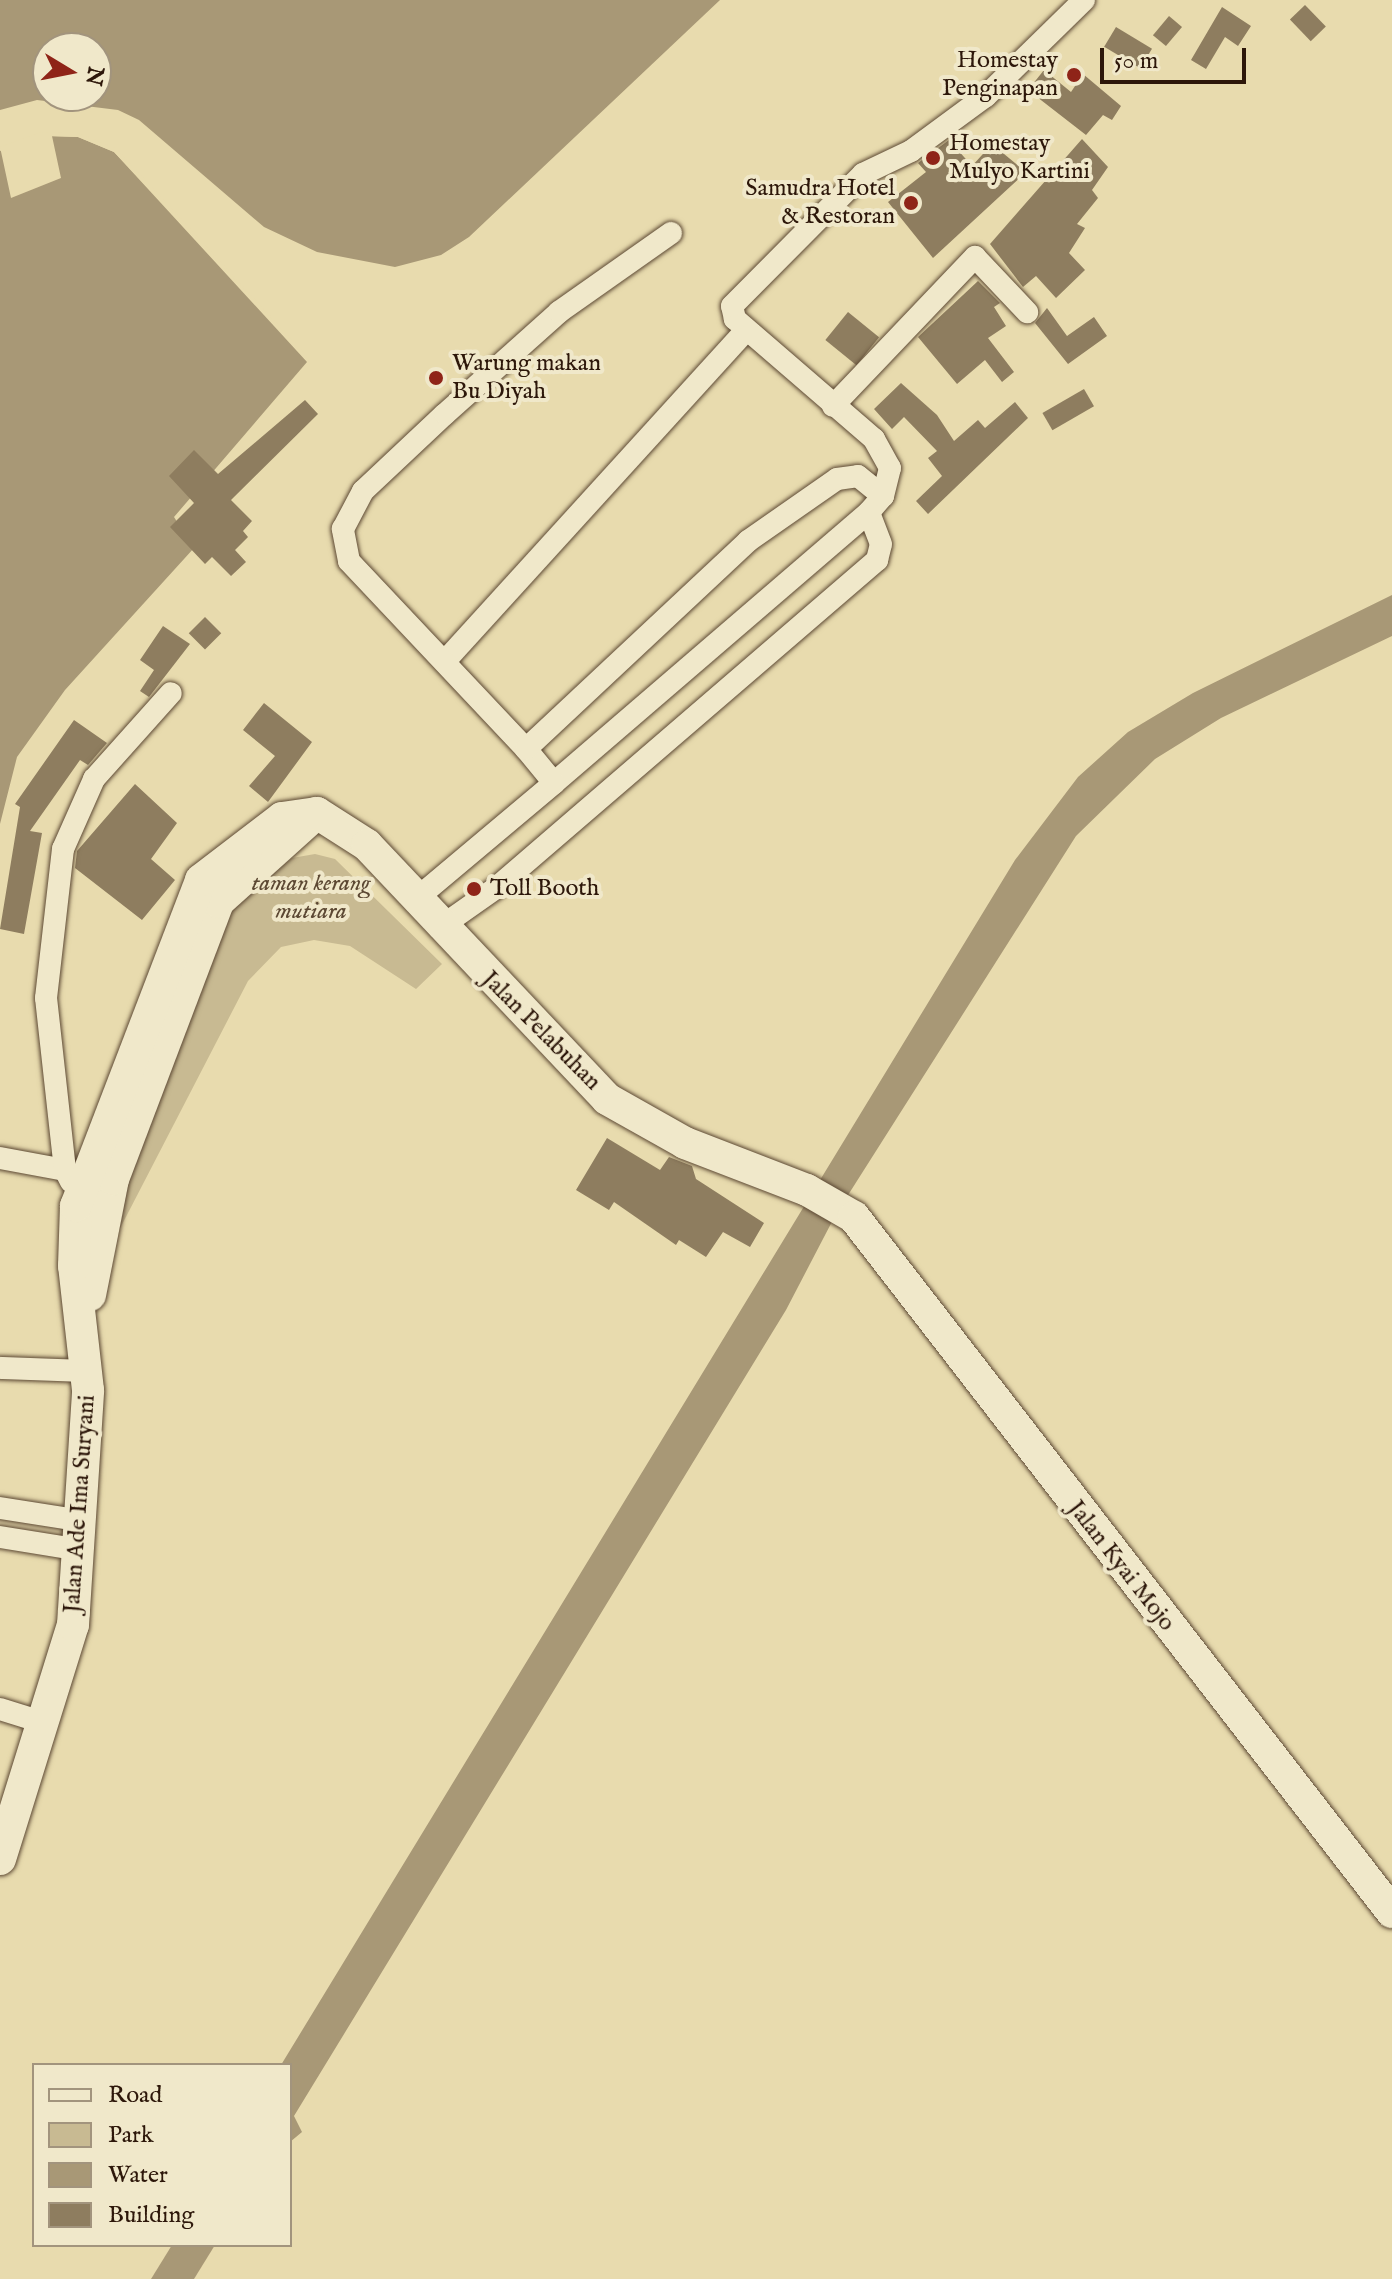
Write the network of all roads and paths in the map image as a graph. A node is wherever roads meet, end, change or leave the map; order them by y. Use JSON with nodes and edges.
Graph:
{"nodes":[{"id":1,"x":1084,"y":0,"type":"edge"},
{"id":2,"x":671,"y":233,"type":"dead end"},
{"id":3,"x":1027,"y":312,"type":"dead end"},
{"id":4,"x":746,"y":330,"type":"junction"},
{"id":5,"x":833,"y":406,"type":"junction"},
{"id":6,"x":876,"y":504,"type":"junction"},
{"id":7,"x":446,"y":660,"type":"junction"},
{"id":8,"x":171,"y":693,"type":"dead end"},
{"id":9,"x":526,"y":749,"type":"junction"},
{"id":10,"x":554,"y":783,"type":"junction"},
{"id":11,"x":317,"y":813,"type":"joint"},
{"id":12,"x":416,"y":899,"type":"junction"},
{"id":13,"x":439,"y":928,"type":"junction"},
{"id":14,"x":0,"y":1158,"type":"edge"},
{"id":15,"x":84,"y":1189,"type":"junction"},
{"id":16,"x":854,"y":1217,"type":"joint"},
{"id":17,"x":0,"y":1368,"type":"edge"},
{"id":18,"x":88,"y":1371,"type":"junction"},
{"id":19,"x":0,"y":1508,"type":"edge"},
{"id":20,"x":81,"y":1535,"type":"junction"},
{"id":21,"x":0,"y":1537,"type":"edge"},
{"id":22,"x":0,"y":1709,"type":"edge"},
{"id":23,"x":45,"y":1723,"type":"junction"},
{"id":24,"x":0,"y":1859,"type":"edge"},
{"id":25,"x":1392,"y":1912,"type":"edge"}],
"edges":[{"from":1,"to":4,"type":"street"},
{"from":2,"to":7,"type":"street"},
{"from":3,"to":5,"type":"street"},
{"from":4,"to":5,"type":"street"},
{"from":4,"to":7,"type":"street"},
{"from":5,"to":6,"type":"street"},
{"from":6,"to":9,"type":"street"},
{"from":6,"to":10,"type":"street"},
{"from":6,"to":13,"type":"street"},
{"from":7,"to":9,"type":"street"},
{"from":8,"to":15,"type":"street"},
{"from":9,"to":10,"type":"street"},
{"from":10,"to":12,"type":"street"},
{"from":11,"to":12,"type":"main road","name":"Jalan Pelabuhan"},
{"from":11,"to":15,"type":"main road","name":"Jalan Ade Ima Suryani"},
{"from":12,"to":13,"type":"main road","name":"Jalan Pelabuhan"},
{"from":13,"to":16,"type":"main road","name":"Jalan Pelabuhan"},
{"from":14,"to":15,"type":"street"},
{"from":15,"to":18,"type":"main road","name":"Jalan Ade Ima Suryani"},
{"from":16,"to":25,"type":"main road","name":"Jalan Kyai Mojo"},
{"from":17,"to":18,"type":"street"},
{"from":18,"to":20,"type":"main road","name":"Jalan Ade Ima Suryani"},
{"from":19,"to":20,"type":"street"},
{"from":20,"to":21,"type":"street"},
{"from":20,"to":23,"type":"main road","name":"Jalan Ade Ima Suryani"},
{"from":22,"to":23,"type":"street"},
{"from":23,"to":24,"type":"main road","name":"Jalan Ade Ima Suryani"}]}
